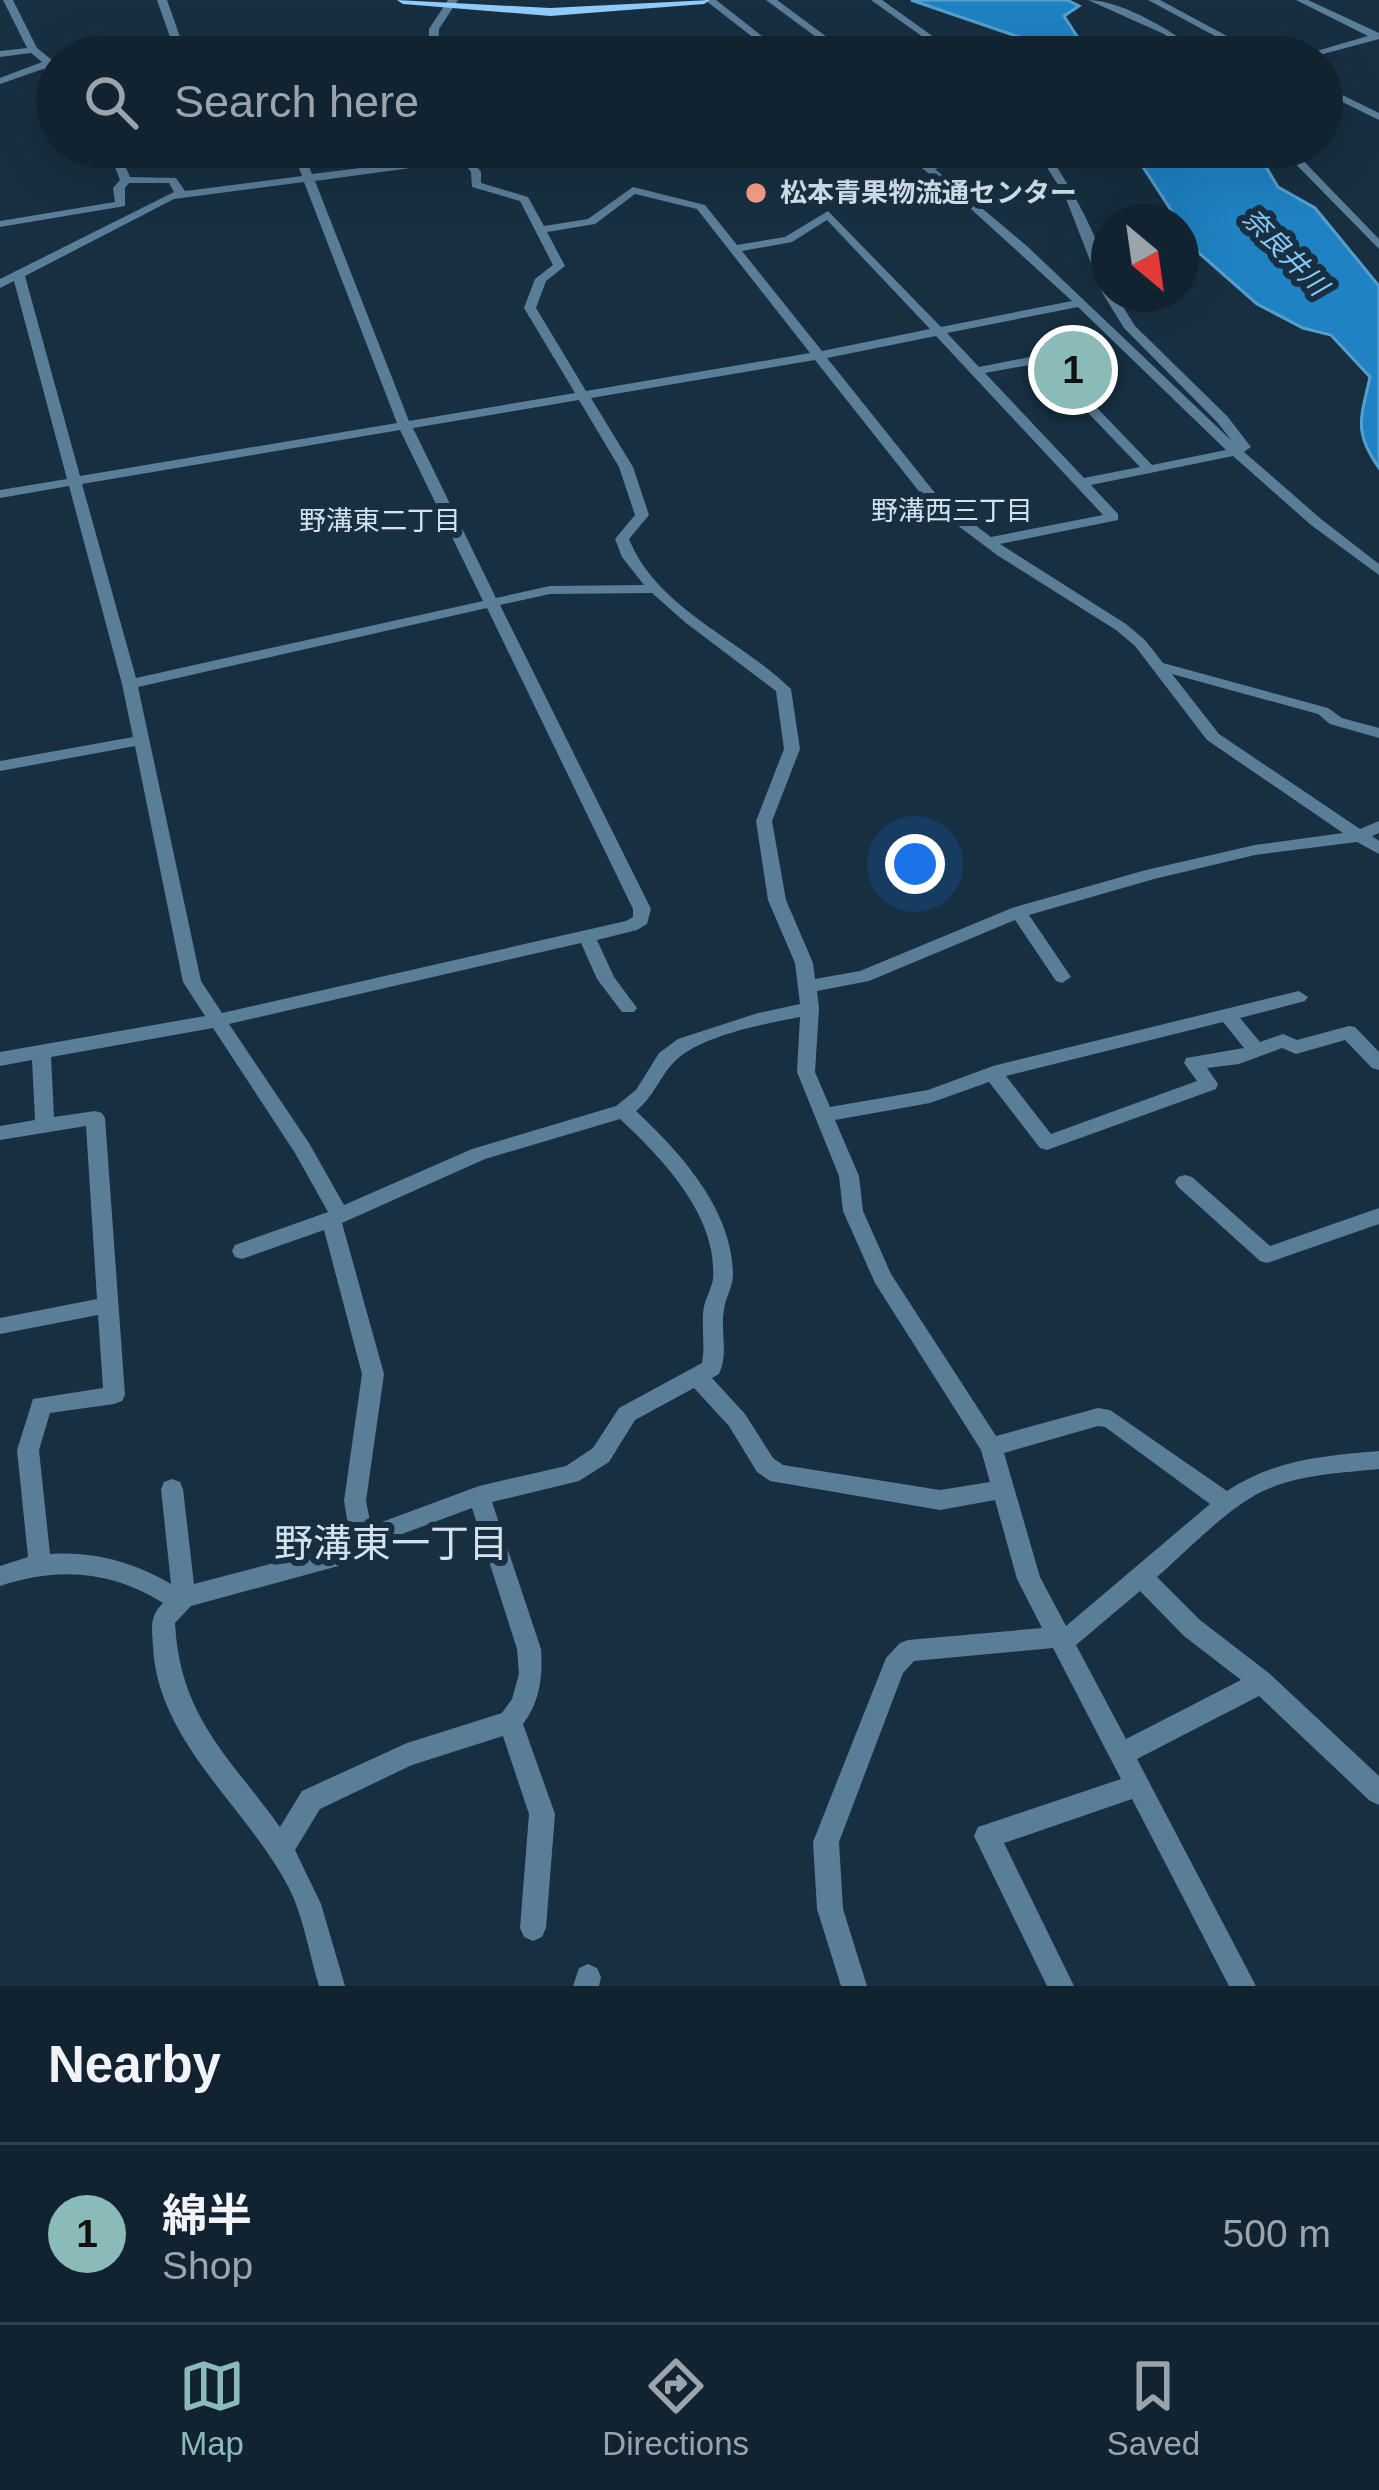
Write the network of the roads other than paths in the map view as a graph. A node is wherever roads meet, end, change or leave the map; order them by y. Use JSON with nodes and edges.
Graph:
{"nodes":[{"id":1,"x":8,"y":0,"type":"edge"},
{"id":2,"x":162,"y":0,"type":"edge"},
{"id":3,"x":403,"y":0,"type":"edge"},
{"id":4,"x":707,"y":0,"type":"edge"},
{"id":5,"x":772,"y":0,"type":"edge"},
{"id":6,"x":876,"y":0,"type":"edge"},
{"id":7,"x":1093,"y":0,"type":"edge"},
{"id":8,"x":1150,"y":0,"type":"edge"},
{"id":9,"x":1301,"y":0,"type":"edge"},
{"id":10,"x":451,"y":3,"type":"edge"},
{"id":11,"x":175,"y":36,"type":"edge"},
{"id":12,"x":434,"y":36,"type":"edge"},
{"id":13,"x":756,"y":36,"type":"edge"},
{"id":14,"x":821,"y":36,"type":"edge"},
{"id":15,"x":927,"y":36,"type":"edge"},
{"id":16,"x":1171,"y":36,"type":"edge"},
{"id":17,"x":1176,"y":36,"type":"edge"},
{"id":18,"x":1221,"y":36,"type":"edge"},
{"id":19,"x":1378,"y":36,"type":"edge"},
{"id":20,"x":1355,"y":42,"type":"junction"},
{"id":21,"x":1343,"y":45,"type":"edge"},
{"id":22,"x":33,"y":50,"type":"junction"},
{"id":23,"x":36,"y":52,"type":"edge"},
{"id":24,"x":0,"y":54,"type":"edge"},
{"id":25,"x":1379,"y":54,"type":"edge"},
{"id":26,"x":36,"y":68,"type":"edge"},
{"id":27,"x":0,"y":81,"type":"edge"},
{"id":28,"x":1343,"y":99,"type":"edge"},
{"id":29,"x":1379,"y":117,"type":"edge"},
{"id":30,"x":122,"y":168,"type":"edge"},
{"id":31,"x":305,"y":168,"type":"edge"},
{"id":32,"x":377,"y":168,"type":"edge"},
{"id":33,"x":473,"y":168,"type":"edge"},
{"id":34,"x":929,"y":168,"type":"edge"},
{"id":35,"x":1053,"y":168,"type":"edge"},
{"id":36,"x":1304,"y":168,"type":"edge"},
{"id":37,"x":127,"y":180,"type":"junction"},
{"id":38,"x":310,"y":180,"type":"junction"},
{"id":39,"x":181,"y":194,"type":"junction"},
{"id":40,"x":0,"y":224,"type":"edge"},
{"id":41,"x":539,"y":230,"type":"junction"},
{"id":42,"x":1379,"y":246,"type":"edge"},
{"id":43,"x":736,"y":249,"type":"junction"},
{"id":44,"x":18,"y":273,"type":"junction"},
{"id":45,"x":0,"y":284,"type":"edge"},
{"id":46,"x":1080,"y":303,"type":"junction"},
{"id":47,"x":939,"y":332,"type":"junction"},
{"id":48,"x":820,"y":355,"type":"junction"},
{"id":49,"x":976,"y":371,"type":"junction"},
{"id":50,"x":580,"y":395,"type":"junction"},
{"id":51,"x":404,"y":425,"type":"junction"},
{"id":52,"x":1234,"y":452,"type":"junction"},
{"id":53,"x":1148,"y":470,"type":"junction"},
{"id":54,"x":76,"y":481,"type":"junction"},
{"id":55,"x":1081,"y":483,"type":"junction"},
{"id":56,"x":0,"y":494,"type":"edge"},
{"id":57,"x":989,"y":542,"type":"junction"},
{"id":58,"x":1379,"y":571,"type":"edge"},
{"id":59,"x":657,"y":589,"type":"junction"},
{"id":60,"x":491,"y":603,"type":"junction"},
{"id":61,"x":1155,"y":665,"type":"junction"},
{"id":62,"x":130,"y":685,"type":"junction"},
{"id":63,"x":1379,"y":733,"type":"edge"},
{"id":64,"x":141,"y":740,"type":"junction"},
{"id":65,"x":0,"y":766,"type":"edge"},
{"id":66,"x":1379,"y":826,"type":"edge"},
{"id":67,"x":1359,"y":836,"type":"junction"},
{"id":68,"x":1379,"y":849,"type":"edge"},
{"id":69,"x":1018,"y":912,"type":"junction"},
{"id":70,"x":586,"y":934,"type":"junction"},
{"id":71,"x":1062,"y":977,"type":"dead end"},
{"id":72,"x":807,"y":987,"type":"junction"},
{"id":73,"x":1299,"y":998,"type":"dead end"},
{"id":74,"x":628,"y":1008,"type":"dead end"},
{"id":75,"x":810,"y":1010,"type":"junction"},
{"id":76,"x":1228,"y":1016,"type":"junction"},
{"id":77,"x":214,"y":1021,"type":"junction"},
{"id":78,"x":1257,"y":1051,"type":"junction"},
{"id":79,"x":41,"y":1052,"type":"junction"},
{"id":80,"x":0,"y":1059,"type":"edge"},
{"id":81,"x":1379,"y":1063,"type":"edge"},
{"id":82,"x":993,"y":1073,"type":"junction"},
{"id":83,"x":623,"y":1112,"type":"junction"},
{"id":84,"x":825,"y":1114,"type":"junction"},
{"id":85,"x":45,"y":1126,"type":"junction"},
{"id":86,"x":0,"y":1133,"type":"edge"},
{"id":87,"x":1185,"y":1182,"type":"dead end"},
{"id":88,"x":335,"y":1216,"type":"junction"},
{"id":89,"x":1379,"y":1216,"type":"edge"},
{"id":90,"x":242,"y":1251,"type":"dead end"},
{"id":91,"x":109,"y":1305,"type":"junction"},
{"id":92,"x":0,"y":1326,"type":"edge"},
{"id":93,"x":697,"y":1376,"type":"junction"},
{"id":94,"x":992,"y":1447,"type":"junction"},
{"id":95,"x":1379,"y":1460,"type":"edge"},
{"id":96,"x":172,"y":1489,"type":"dead end"},
{"id":97,"x":1005,"y":1489,"type":"junction"},
{"id":98,"x":479,"y":1496,"type":"junction"},
{"id":99,"x":1227,"y":1503,"type":"junction"},
{"id":100,"x":362,"y":1539,"type":"junction"},
{"id":101,"x":40,"y":1565,"type":"junction"},
{"id":102,"x":0,"y":1576,"type":"edge"},
{"id":103,"x":1142,"y":1576,"type":"junction"},
{"id":104,"x":181,"y":1599,"type":"junction"},
{"id":105,"x":1060,"y":1640,"type":"junction"},
{"id":106,"x":1262,"y":1682,"type":"junction"},
{"id":107,"x":510,"y":1722,"type":"junction"},
{"id":108,"x":1120,"y":1755,"type":"junction"},
{"id":109,"x":1374,"y":1778,"type":"edge"},
{"id":110,"x":1136,"y":1786,"type":"junction"},
{"id":111,"x":280,"y":1850,"type":"junction"},
{"id":112,"x":533,"y":1928,"type":"dead end"},
{"id":113,"x":332,"y":1986,"type":"edge"},
{"id":114,"x":854,"y":1986,"type":"edge"},
{"id":115,"x":1061,"y":1986,"type":"edge"},
{"id":116,"x":1243,"y":1986,"type":"edge"}],
"edges":[{"from":1,"to":22,"type":"street"},
{"from":2,"to":11,"type":"street"},
{"from":3,"to":10,"type":"main road"},
{"from":4,"to":10,"type":"main road"},
{"from":4,"to":13,"type":"street"},
{"from":5,"to":14,"type":"street"},
{"from":6,"to":15,"type":"street"},
{"from":7,"to":16,"type":"street"},
{"from":8,"to":17,"type":"street"},
{"from":8,"to":18,"type":"street"},
{"from":9,"to":19,"type":"street"},
{"from":10,"to":12,"type":"street"},
{"from":19,"to":20,"type":"street"},
{"from":20,"to":21,"type":"street"},
{"from":20,"to":25,"type":"street"},
{"from":22,"to":23,"type":"street"},
{"from":22,"to":24,"type":"street"},
{"from":26,"to":27,"type":"street"},
{"from":28,"to":29,"type":"street"},
{"from":30,"to":37,"type":"street"},
{"from":31,"to":38,"type":"street"},
{"from":32,"to":38,"type":"street"},
{"from":33,"to":41,"type":"street"},
{"from":34,"to":46,"type":"street"},
{"from":35,"to":52,"type":"street"},
{"from":36,"to":42,"type":"street"},
{"from":37,"to":39,"type":"street"},
{"from":37,"to":40,"type":"street"},
{"from":38,"to":39,"type":"street"},
{"from":38,"to":51,"type":"street"},
{"from":39,"to":44,"type":"street"},
{"from":41,"to":43,"type":"street"},
{"from":41,"to":50,"type":"street"},
{"from":43,"to":47,"type":"street"},
{"from":43,"to":48,"type":"street"},
{"from":44,"to":45,"type":"street"},
{"from":44,"to":54,"type":"street"},
{"from":46,"to":47,"type":"street"},
{"from":46,"to":52,"type":"street"},
{"from":47,"to":48,"type":"street"},
{"from":47,"to":49,"type":"street"},
{"from":48,"to":50,"type":"street"},
{"from":48,"to":57,"type":"street"},
{"from":49,"to":53,"type":"street"},
{"from":49,"to":55,"type":"street"},
{"from":50,"to":51,"type":"street"},
{"from":50,"to":59,"type":"street"},
{"from":51,"to":54,"type":"street"},
{"from":51,"to":60,"type":"street"},
{"from":52,"to":53,"type":"street"},
{"from":52,"to":58,"type":"street"},
{"from":53,"to":55,"type":"street"},
{"from":54,"to":56,"type":"street"},
{"from":54,"to":62,"type":"street"},
{"from":55,"to":57,"type":"street"},
{"from":57,"to":61,"type":"street"},
{"from":59,"to":60,"type":"street"},
{"from":59,"to":72,"type":"street"},
{"from":60,"to":62,"type":"street"},
{"from":60,"to":70,"type":"street"},
{"from":61,"to":63,"type":"street"},
{"from":61,"to":67,"type":"street"},
{"from":62,"to":64,"type":"street"},
{"from":64,"to":65,"type":"street"},
{"from":64,"to":77,"type":"street"},
{"from":66,"to":67,"type":"street"},
{"from":67,"to":68,"type":"street"},
{"from":67,"to":69,"type":"street"},
{"from":69,"to":71,"type":"street"},
{"from":69,"to":72,"type":"street"},
{"from":70,"to":74,"type":"street"},
{"from":70,"to":77,"type":"street"},
{"from":72,"to":75,"type":"street"},
{"from":73,"to":76,"type":"street"},
{"from":75,"to":83,"type":"street"},
{"from":75,"to":84,"type":"street"},
{"from":76,"to":78,"type":"street"},
{"from":76,"to":82,"type":"street"},
{"from":77,"to":79,"type":"street"},
{"from":77,"to":88,"type":"street"},
{"from":78,"to":81,"type":"street"},
{"from":78,"to":82,"type":"street"},
{"from":79,"to":80,"type":"street"},
{"from":79,"to":85,"type":"street"},
{"from":82,"to":84,"type":"street"},
{"from":83,"to":88,"type":"street"},
{"from":83,"to":93,"type":"street"},
{"from":84,"to":94,"type":"street"},
{"from":85,"to":86,"type":"street"},
{"from":85,"to":91,"type":"street"},
{"from":87,"to":89,"type":"street"},
{"from":88,"to":90,"type":"street"},
{"from":88,"to":100,"type":"street"},
{"from":91,"to":92,"type":"street"},
{"from":91,"to":101,"type":"street"},
{"from":93,"to":97,"type":"street"},
{"from":93,"to":98,"type":"street"},
{"from":94,"to":97,"type":"street"},
{"from":94,"to":99,"type":"street"},
{"from":95,"to":99,"type":"street"},
{"from":96,"to":104,"type":"street"},
{"from":97,"to":105,"type":"street"},
{"from":98,"to":100,"type":"street"},
{"from":98,"to":107,"type":"street"},
{"from":99,"to":103,"type":"street"},
{"from":100,"to":104,"type":"street"},
{"from":101,"to":102,"type":"street"},
{"from":101,"to":104,"type":"street"},
{"from":103,"to":105,"type":"street"},
{"from":103,"to":106,"type":"street"},
{"from":104,"to":111,"type":"street"},
{"from":105,"to":108,"type":"street"},
{"from":105,"to":114,"type":"street"},
{"from":106,"to":108,"type":"street"},
{"from":106,"to":109,"type":"street"},
{"from":107,"to":111,"type":"street"},
{"from":107,"to":112,"type":"street"},
{"from":108,"to":110,"type":"street"},
{"from":110,"to":115,"type":"street"},
{"from":110,"to":116,"type":"street"},
{"from":111,"to":113,"type":"street"}]}
